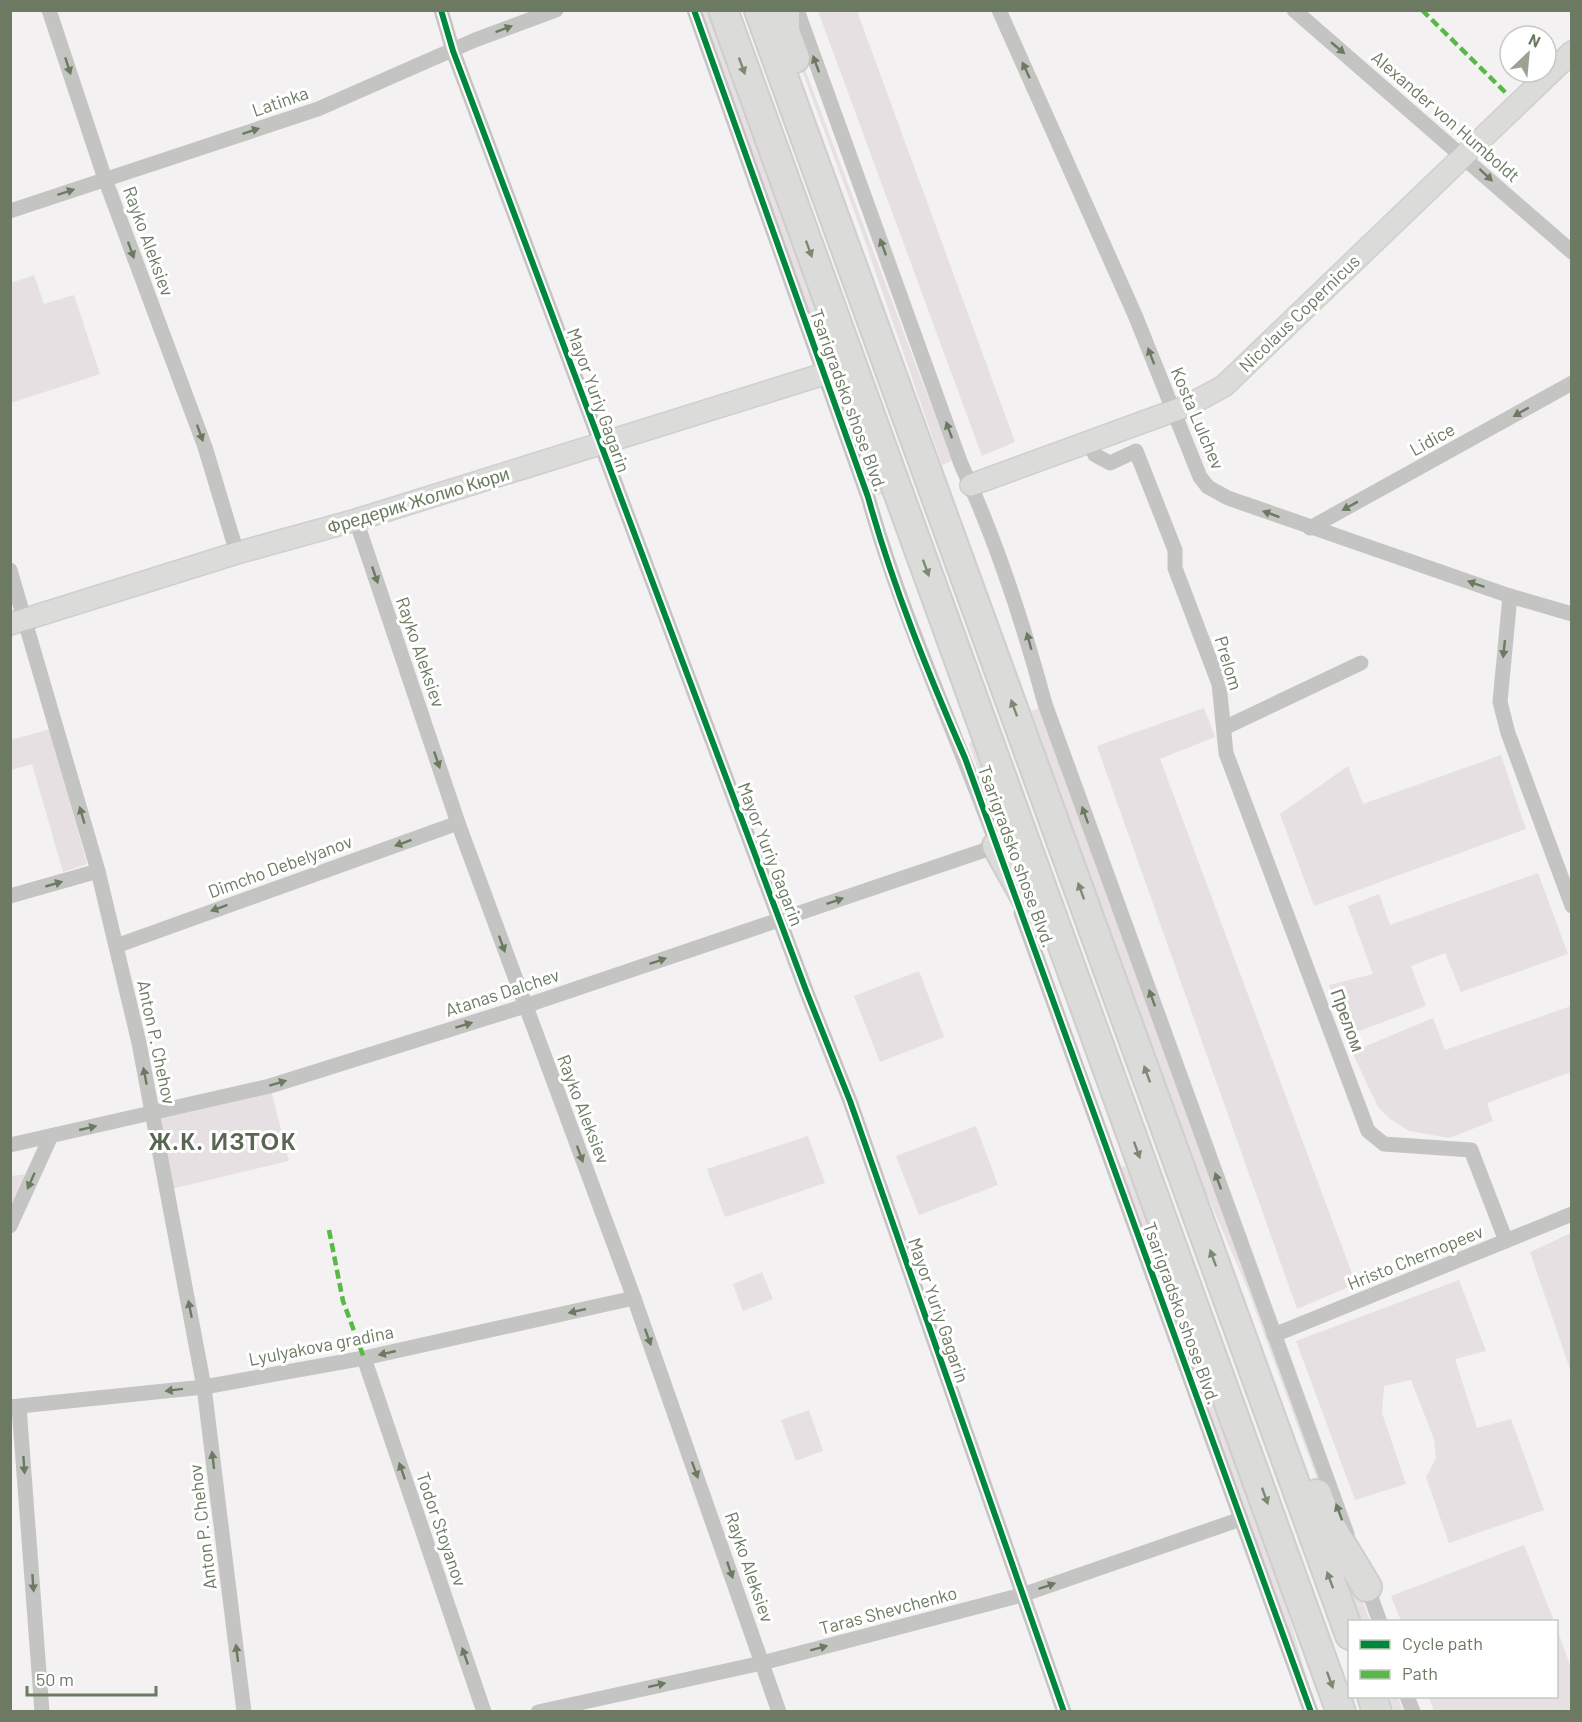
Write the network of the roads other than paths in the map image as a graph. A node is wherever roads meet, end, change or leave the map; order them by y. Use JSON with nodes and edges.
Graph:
{"nodes":[{"id":1,"x":49,"y":10,"type":"edge"},
{"id":2,"x":441,"y":10,"type":"edge"},
{"id":3,"x":556,"y":10,"type":"edge"},
{"id":4,"x":694,"y":10,"type":"edge"},
{"id":5,"x":723,"y":10,"type":"edge"},
{"id":6,"x":759,"y":10,"type":"edge"},
{"id":7,"x":784,"y":10,"type":"edge"},
{"id":8,"x":797,"y":10,"type":"edge"},
{"id":9,"x":999,"y":10,"type":"edge"},
{"id":10,"x":1294,"y":10,"type":"edge"},
{"id":11,"x":453,"y":51,"type":"junction"},
{"id":12,"x":1572,"y":52,"type":"edge"},
{"id":13,"x":1463,"y":156,"type":"junction"},
{"id":14,"x":819,"y":176,"type":"junction"},
{"id":15,"x":105,"y":179,"type":"junction"},
{"id":16,"x":10,"y":211,"type":"edge"},
{"id":17,"x":1572,"y":252,"type":"edge"},
{"id":18,"x":824,"y":374,"type":"junction"},
{"id":19,"x":1572,"y":382,"type":"edge"},
{"id":20,"x":1172,"y":411,"type":"junction"},
{"id":21,"x":1089,"y":441,"type":"junction"},
{"id":22,"x":599,"y":443,"type":"junction"},
{"id":23,"x":971,"y":485,"type":"junction"},
{"id":24,"x":356,"y":520,"type":"junction"},
{"id":25,"x":1310,"y":528,"type":"junction"},
{"id":26,"x":237,"y":553,"type":"junction"},
{"id":27,"x":10,"y":570,"type":"edge"},
{"id":28,"x":1510,"y":596,"type":"junction"},
{"id":29,"x":1572,"y":614,"type":"edge"},
{"id":30,"x":18,"y":621,"type":"edge"},
{"id":31,"x":1361,"y":663,"type":"dead end"},
{"id":32,"x":1224,"y":728,"type":"junction"},
{"id":33,"x":458,"y":823,"type":"junction"},
{"id":34,"x":997,"y":846,"type":"junction"},
{"id":35,"x":98,"y":871,"type":"junction"},
{"id":36,"x":10,"y":896,"type":"edge"},
{"id":37,"x":1572,"y":906,"type":"edge"},
{"id":38,"x":779,"y":920,"type":"junction"},
{"id":39,"x":116,"y":946,"type":"junction"},
{"id":40,"x":1081,"y":996,"type":"junction"},
{"id":41,"x":525,"y":1006,"type":"junction"},
{"id":42,"x":153,"y":1113,"type":"junction"},
{"id":43,"x":51,"y":1136,"type":"junction"},
{"id":44,"x":10,"y":1145,"type":"edge"},
{"id":45,"x":1572,"y":1214,"type":"edge"},
{"id":46,"x":10,"y":1226,"type":"edge"},
{"id":47,"x":1506,"y":1241,"type":"junction"},
{"id":48,"x":634,"y":1298,"type":"junction"},
{"id":49,"x":1233,"y":1313,"type":"junction"},
{"id":50,"x":1274,"y":1335,"type":"junction"},
{"id":51,"x":364,"y":1358,"type":"junction"},
{"id":52,"x":204,"y":1387,"type":"junction"},
{"id":53,"x":15,"y":1407,"type":"edge"},
{"id":54,"x":1241,"y":1519,"type":"junction"},
{"id":55,"x":1367,"y":1587,"type":"junction"},
{"id":56,"x":1022,"y":1594,"type":"junction"},
{"id":57,"x":1379,"y":1620,"type":"edge"},
{"id":58,"x":1348,"y":1629,"type":"edge"},
{"id":59,"x":762,"y":1663,"type":"junction"},
{"id":60,"x":42,"y":1712,"type":"edge"},
{"id":61,"x":244,"y":1712,"type":"edge"},
{"id":62,"x":484,"y":1712,"type":"edge"},
{"id":63,"x":538,"y":1712,"type":"edge"},
{"id":64,"x":779,"y":1712,"type":"edge"},
{"id":65,"x":1064,"y":1712,"type":"edge"},
{"id":66,"x":1311,"y":1712,"type":"edge"},
{"id":67,"x":1341,"y":1712,"type":"edge"}],
"edges":[{"from":1,"to":15,"type":"street","name":"Rayko Aleksiev","one_way":true},
{"from":2,"to":11,"type":"street","name":"Mayor Yuriy Gagarin"},
{"from":11,"to":3,"type":"street","name":"Latinka","one_way":true},
{"from":4,"to":18,"type":"street","name":"Tsarigradsko shose Blvd."},
{"from":5,"to":40,"type":"highway","name":"Tsarigradsko shose Blvd.","one_way":true},
{"from":6,"to":14,"type":"highway"},
{"from":7,"to":14,"type":"highway"},
{"from":23,"to":8,"type":"street","one_way":true},
{"from":20,"to":9,"type":"street","name":"Kosta Lulchev","one_way":true},
{"from":10,"to":13,"type":"street","name":"Alexander von Humboldt","one_way":true},
{"from":15,"to":11,"type":"street","name":"Latinka","one_way":true},
{"from":11,"to":22,"type":"street","name":"Mayor Yuriy Gagarin"},
{"from":12,"to":13,"type":"street","name":"Nicolaus Copernicus"},
{"from":13,"to":17,"type":"street","name":"Alexander von Humboldt","one_way":true},
{"from":13,"to":20,"type":"street","name":"Nicolaus Copernicus"},
{"from":49,"to":14,"type":"highway","one_way":true},
{"from":16,"to":15,"type":"street","name":"Latinka","one_way":true},
{"from":15,"to":26,"type":"street","name":"Rayko Aleksiev","one_way":true},
{"from":18,"to":22,"type":"street","name":"Фредерик Жолио Кюри"},
{"from":18,"to":34,"type":"street","name":"Tsarigradsko shose Blvd."},
{"from":19,"to":25,"type":"street","name":"Lidice","one_way":true},
{"from":20,"to":21,"type":"street","name":"Nicolaus Copernicus"},
{"from":25,"to":20,"type":"street","name":"Kosta Lulchev","one_way":true},
{"from":21,"to":23,"type":"street","name":"Nicolaus Copernicus"},
{"from":21,"to":32,"type":"street","name":"Prelom"},
{"from":22,"to":24,"type":"street","name":"Фредерик Жолио Кюри"},
{"from":22,"to":38,"type":"street","name":"Mayor Yuriy Gagarin"},
{"from":50,"to":23,"type":"street","one_way":true},
{"from":24,"to":26,"type":"street","name":"Фредерик Жолио Кюри"},
{"from":24,"to":33,"type":"street","name":"Rayko Aleksiev","one_way":true},
{"from":28,"to":25,"type":"street","name":"Kosta Lulchev","one_way":true},
{"from":26,"to":30,"type":"street","name":"Фредерик Жолио Кюри"},
{"from":27,"to":30,"type":"street","name":"Anton P. Chehov"},
{"from":28,"to":29,"type":"street","name":"Kosta Lulchev"},
{"from":28,"to":37,"type":"street","one_way":true},
{"from":35,"to":30,"type":"street","name":"Anton P. Chehov","one_way":true},
{"from":31,"to":32,"type":"street"},
{"from":32,"to":47,"type":"street","name":"Прелом"},
{"from":33,"to":39,"type":"street","name":"Dimcho Debelyanov","one_way":true},
{"from":33,"to":41,"type":"street","name":"Rayko Aleksiev","one_way":true},
{"from":38,"to":34,"type":"street","name":"Atanas Dalchev","one_way":true},
{"from":34,"to":40,"type":"highway"},
{"from":34,"to":54,"type":"street","name":"Tsarigradsko shose Blvd."},
{"from":36,"to":35,"type":"street","one_way":true},
{"from":35,"to":39,"type":"street","name":"Anton P. Chehov"},
{"from":41,"to":38,"type":"street","name":"Atanas Dalchev","one_way":true},
{"from":38,"to":56,"type":"street","name":"Mayor Yuriy Gagarin"},
{"from":42,"to":39,"type":"street","name":"Anton P. Chehov","one_way":true},
{"from":40,"to":67,"type":"highway","name":"Tsarigradsko shose Blvd.","one_way":true},
{"from":42,"to":41,"type":"street","name":"Atanas Dalchev","one_way":true},
{"from":41,"to":48,"type":"street","name":"Rayko Aleksiev","one_way":true},
{"from":43,"to":42,"type":"street","name":"Atanas Dalchev","one_way":true},
{"from":52,"to":42,"type":"street","name":"Anton P. Chehov","one_way":true},
{"from":43,"to":44,"type":"street","name":"Atanas Dalchev"},
{"from":43,"to":46,"type":"street","one_way":true},
{"from":45,"to":47,"type":"street","name":"Hristo Chernopeev"},
{"from":47,"to":50,"type":"street","name":"Hristo Chernopeev"},
{"from":48,"to":51,"type":"street","name":"Lyulyakova gradina","one_way":true},
{"from":48,"to":59,"type":"street","name":"Rayko Aleksiev","one_way":true},
{"from":49,"to":55,"type":"highway"},
{"from":58,"to":49,"type":"highway","one_way":true},
{"from":55,"to":50,"type":"street","one_way":true},
{"from":51,"to":52,"type":"street","name":"Lyulyakova gradina"},
{"from":62,"to":51,"type":"street","name":"Todor Stoyanov","one_way":true},
{"from":52,"to":53,"type":"street","name":"Lyulyakova gradina","one_way":true},
{"from":61,"to":52,"type":"street","name":"Anton P. Chehov","one_way":true},
{"from":53,"to":60,"type":"street","one_way":true},
{"from":56,"to":54,"type":"street","name":"Taras Shevchenko","one_way":true},
{"from":54,"to":66,"type":"street","name":"Tsarigradsko shose Blvd."},
{"from":55,"to":57,"type":"street"},
{"from":59,"to":56,"type":"street","name":"Taras Shevchenko","one_way":true},
{"from":56,"to":65,"type":"street","name":"Mayor Yuriy Gagarin"},
{"from":63,"to":59,"type":"street","name":"Taras Shevchenko","one_way":true},
{"from":59,"to":64,"type":"street","name":"Rayko Aleksiev"}]}
